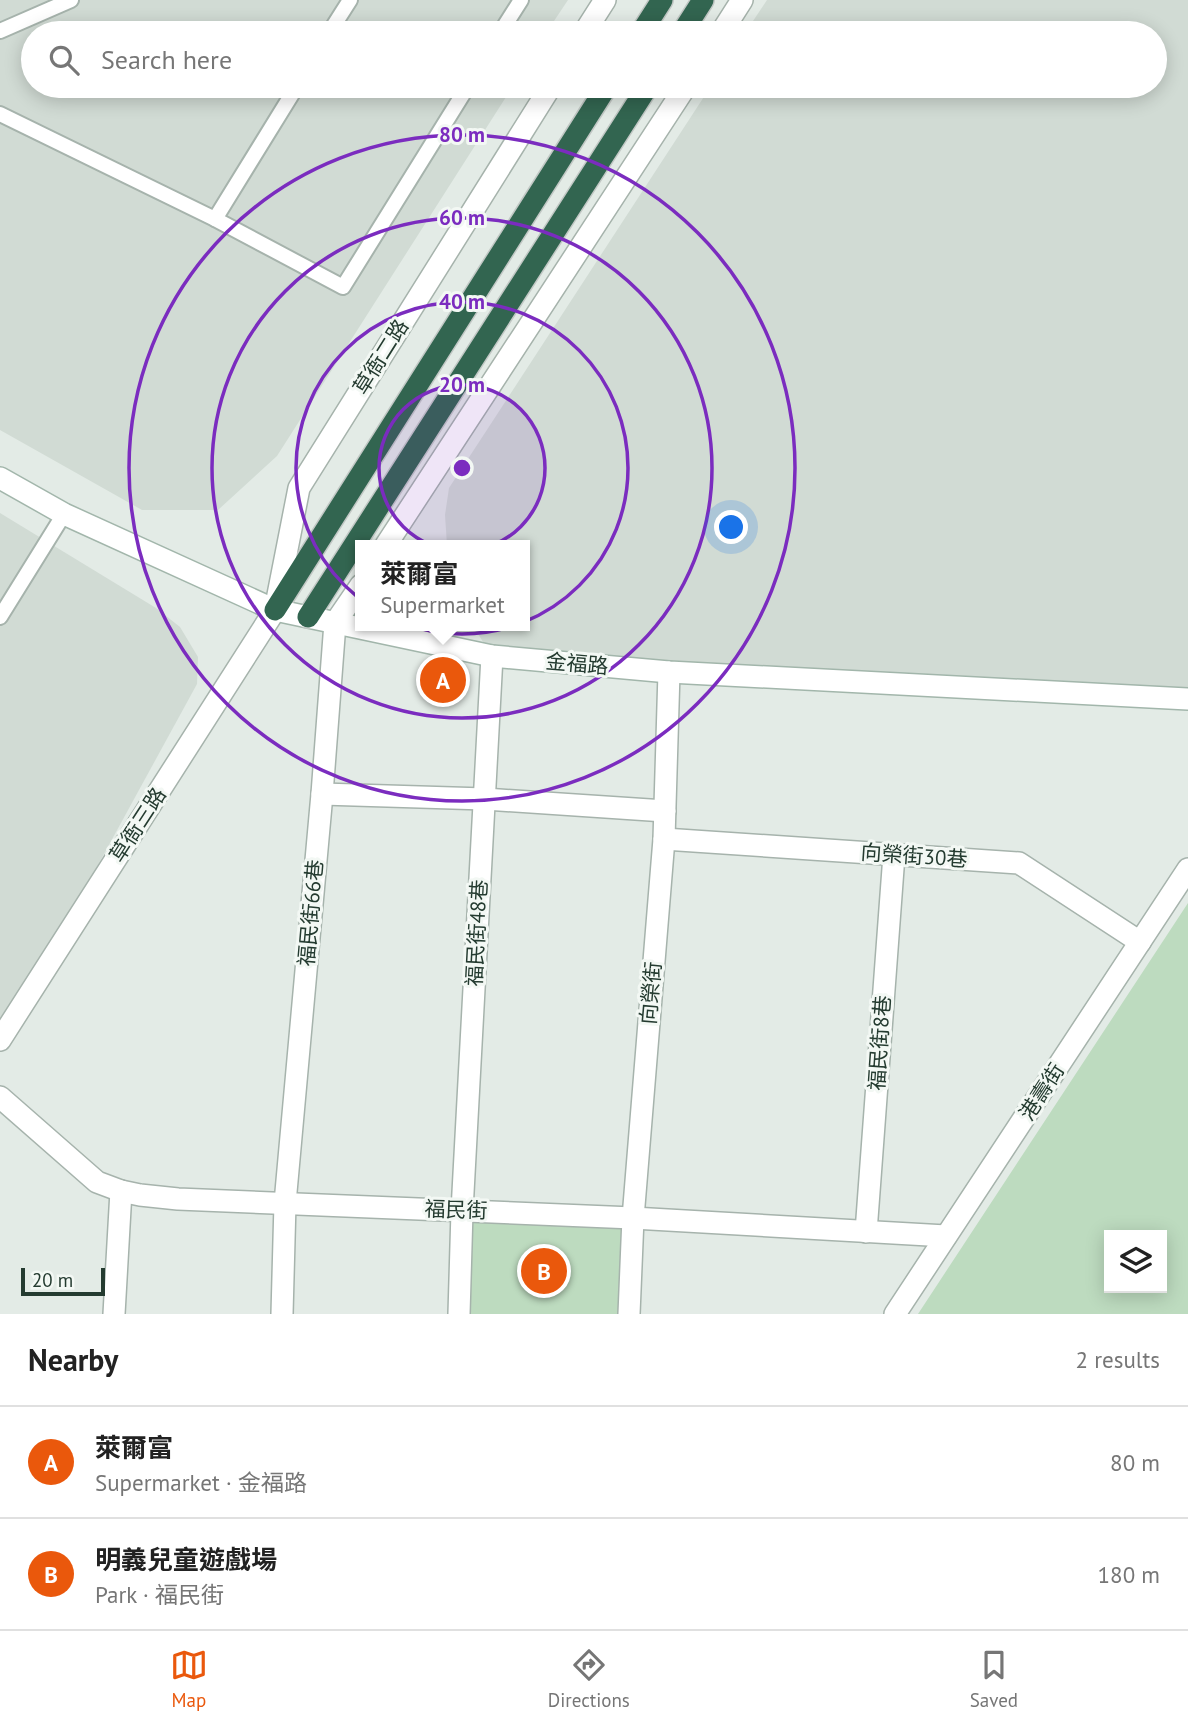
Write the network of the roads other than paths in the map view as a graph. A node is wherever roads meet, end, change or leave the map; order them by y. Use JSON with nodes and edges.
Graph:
{"nodes":[{"id":1,"x":71,"y":0,"type":"edge"},
{"id":2,"x":350,"y":0,"type":"edge"},
{"id":3,"x":521,"y":0,"type":"edge"},
{"id":4,"x":605,"y":0,"type":"edge"},
{"id":5,"x":662,"y":0,"type":"edge"},
{"id":6,"x":703,"y":0,"type":"edge"},
{"id":7,"x":742,"y":0,"type":"edge"},
{"id":8,"x":23,"y":21,"type":"edge"},
{"id":9,"x":337,"y":21,"type":"edge"},
{"id":10,"x":508,"y":21,"type":"edge"},
{"id":11,"x":592,"y":21,"type":"edge"},
{"id":12,"x":648,"y":21,"type":"edge"},
{"id":13,"x":690,"y":21,"type":"edge"},
{"id":14,"x":729,"y":21,"type":"edge"},
{"id":15,"x":21,"y":22,"type":"edge"},
{"id":16,"x":0,"y":31,"type":"edge"},
{"id":17,"x":290,"y":98,"type":"edge"},
{"id":18,"x":461,"y":98,"type":"edge"},
{"id":19,"x":543,"y":98,"type":"edge"},
{"id":20,"x":599,"y":98,"type":"edge"},
{"id":21,"x":640,"y":98,"type":"edge"},
{"id":22,"x":678,"y":98,"type":"edge"},
{"id":23,"x":0,"y":114,"type":"edge"},
{"id":24,"x":215,"y":219,"type":"junction"},
{"id":25,"x":0,"y":478,"type":"edge"},
{"id":26,"x":64,"y":514,"type":"junction"},
{"id":27,"x":357,"y":540,"type":"edge"},
{"id":28,"x":389,"y":540,"type":"edge"},
{"id":29,"x":355,"y":544,"type":"edge"},
{"id":30,"x":355,"y":593,"type":"edge"},
{"id":31,"x":275,"y":610,"type":"junction"},
{"id":32,"x":0,"y":617,"type":"edge"},
{"id":33,"x":308,"y":617,"type":"junction"},
{"id":34,"x":335,"y":623,"type":"junction"},
{"id":35,"x":355,"y":627,"type":"edge"},
{"id":36,"x":373,"y":631,"type":"edge"},
{"id":37,"x":492,"y":656,"type":"junction"},
{"id":38,"x":669,"y":672,"type":"junction"},
{"id":39,"x":1188,"y":699,"type":"edge"},
{"id":40,"x":322,"y":794,"type":"junction"},
{"id":41,"x":485,"y":799,"type":"junction"},
{"id":42,"x":665,"y":811,"type":"junction"},
{"id":43,"x":664,"y":839,"type":"junction"},
{"id":44,"x":894,"y":855,"type":"junction"},
{"id":45,"x":1188,"y":869,"type":"edge"},
{"id":46,"x":1140,"y":942,"type":"junction"},
{"id":47,"x":0,"y":1040,"type":"edge"},
{"id":48,"x":0,"y":1097,"type":"edge"},
{"id":49,"x":121,"y":1191,"type":"junction"},
{"id":50,"x":285,"y":1203,"type":"junction"},
{"id":51,"x":462,"y":1211,"type":"junction"},
{"id":52,"x":634,"y":1218,"type":"junction"},
{"id":53,"x":866,"y":1232,"type":"junction"},
{"id":54,"x":946,"y":1236,"type":"junction"},
{"id":55,"x":114,"y":1314,"type":"edge"},
{"id":56,"x":282,"y":1314,"type":"edge"},
{"id":57,"x":459,"y":1314,"type":"edge"},
{"id":58,"x":629,"y":1314,"type":"edge"},
{"id":59,"x":895,"y":1314,"type":"edge"}],
"edges":[{"from":1,"to":8,"type":"lane"},
{"from":2,"to":9,"type":"lane"},
{"from":3,"to":10,"type":"lane"},
{"from":4,"to":11,"type":"street"},
{"from":5,"to":12,"type":"highway"},
{"from":6,"to":13,"type":"highway"},
{"from":7,"to":14,"type":"street"},
{"from":15,"to":16,"type":"lane"},
{"from":17,"to":24,"type":"lane"},
{"from":18,"to":24,"type":"lane"},
{"from":19,"to":31,"type":"street","name":"草衙二路"},
{"from":20,"to":31,"type":"highway"},
{"from":21,"to":27,"type":"highway"},
{"from":22,"to":28,"type":"street"},
{"from":23,"to":24,"type":"lane"},
{"from":25,"to":26,"type":"street","name":"金福路"},
{"from":26,"to":31,"type":"street","name":"金福路"},
{"from":26,"to":32,"type":"lane"},
{"from":29,"to":33,"type":"highway"},
{"from":30,"to":34,"type":"street"},
{"from":31,"to":33,"type":"street","name":"金福路"},
{"from":31,"to":47,"type":"street","name":"草衙三路"},
{"from":33,"to":34,"type":"street","name":"金福路"},
{"from":34,"to":35,"type":"street","name":"金福路"},
{"from":34,"to":40,"type":"street","name":"福民街66巷"},
{"from":36,"to":37,"type":"street","name":"金福路"},
{"from":37,"to":38,"type":"street","name":"金福路"},
{"from":37,"to":41,"type":"street","name":"福民街48巷"},
{"from":38,"to":39,"type":"street","name":"金福路"},
{"from":38,"to":42,"type":"street","name":"向榮街"},
{"from":40,"to":41,"type":"street"},
{"from":40,"to":50,"type":"street","name":"福民街66巷"},
{"from":41,"to":42,"type":"street"},
{"from":41,"to":51,"type":"street","name":"福民街48巷"},
{"from":42,"to":43,"type":"street","name":"向榮街"},
{"from":43,"to":44,"type":"street","name":"向榮街30巷"},
{"from":43,"to":52,"type":"street","name":"向榮街"},
{"from":44,"to":46,"type":"street","name":"向榮街30巷"},
{"from":44,"to":53,"type":"street","name":"福民街8巷"},
{"from":45,"to":46,"type":"street","name":"港壽街"},
{"from":46,"to":54,"type":"street","name":"港壽街"},
{"from":48,"to":49,"type":"street","name":"福民街"},
{"from":49,"to":50,"type":"street","name":"福民街"},
{"from":49,"to":55,"type":"street"},
{"from":50,"to":51,"type":"street","name":"福民街"},
{"from":50,"to":56,"type":"street","name":"福民街66巷"},
{"from":51,"to":52,"type":"street","name":"福民街"},
{"from":51,"to":57,"type":"street","name":"福民街48巷"},
{"from":52,"to":53,"type":"street","name":"福民街"},
{"from":52,"to":58,"type":"street","name":"向榮街"},
{"from":53,"to":54,"type":"street","name":"福民街"},
{"from":54,"to":59,"type":"street","name":"港壽街"}]}
